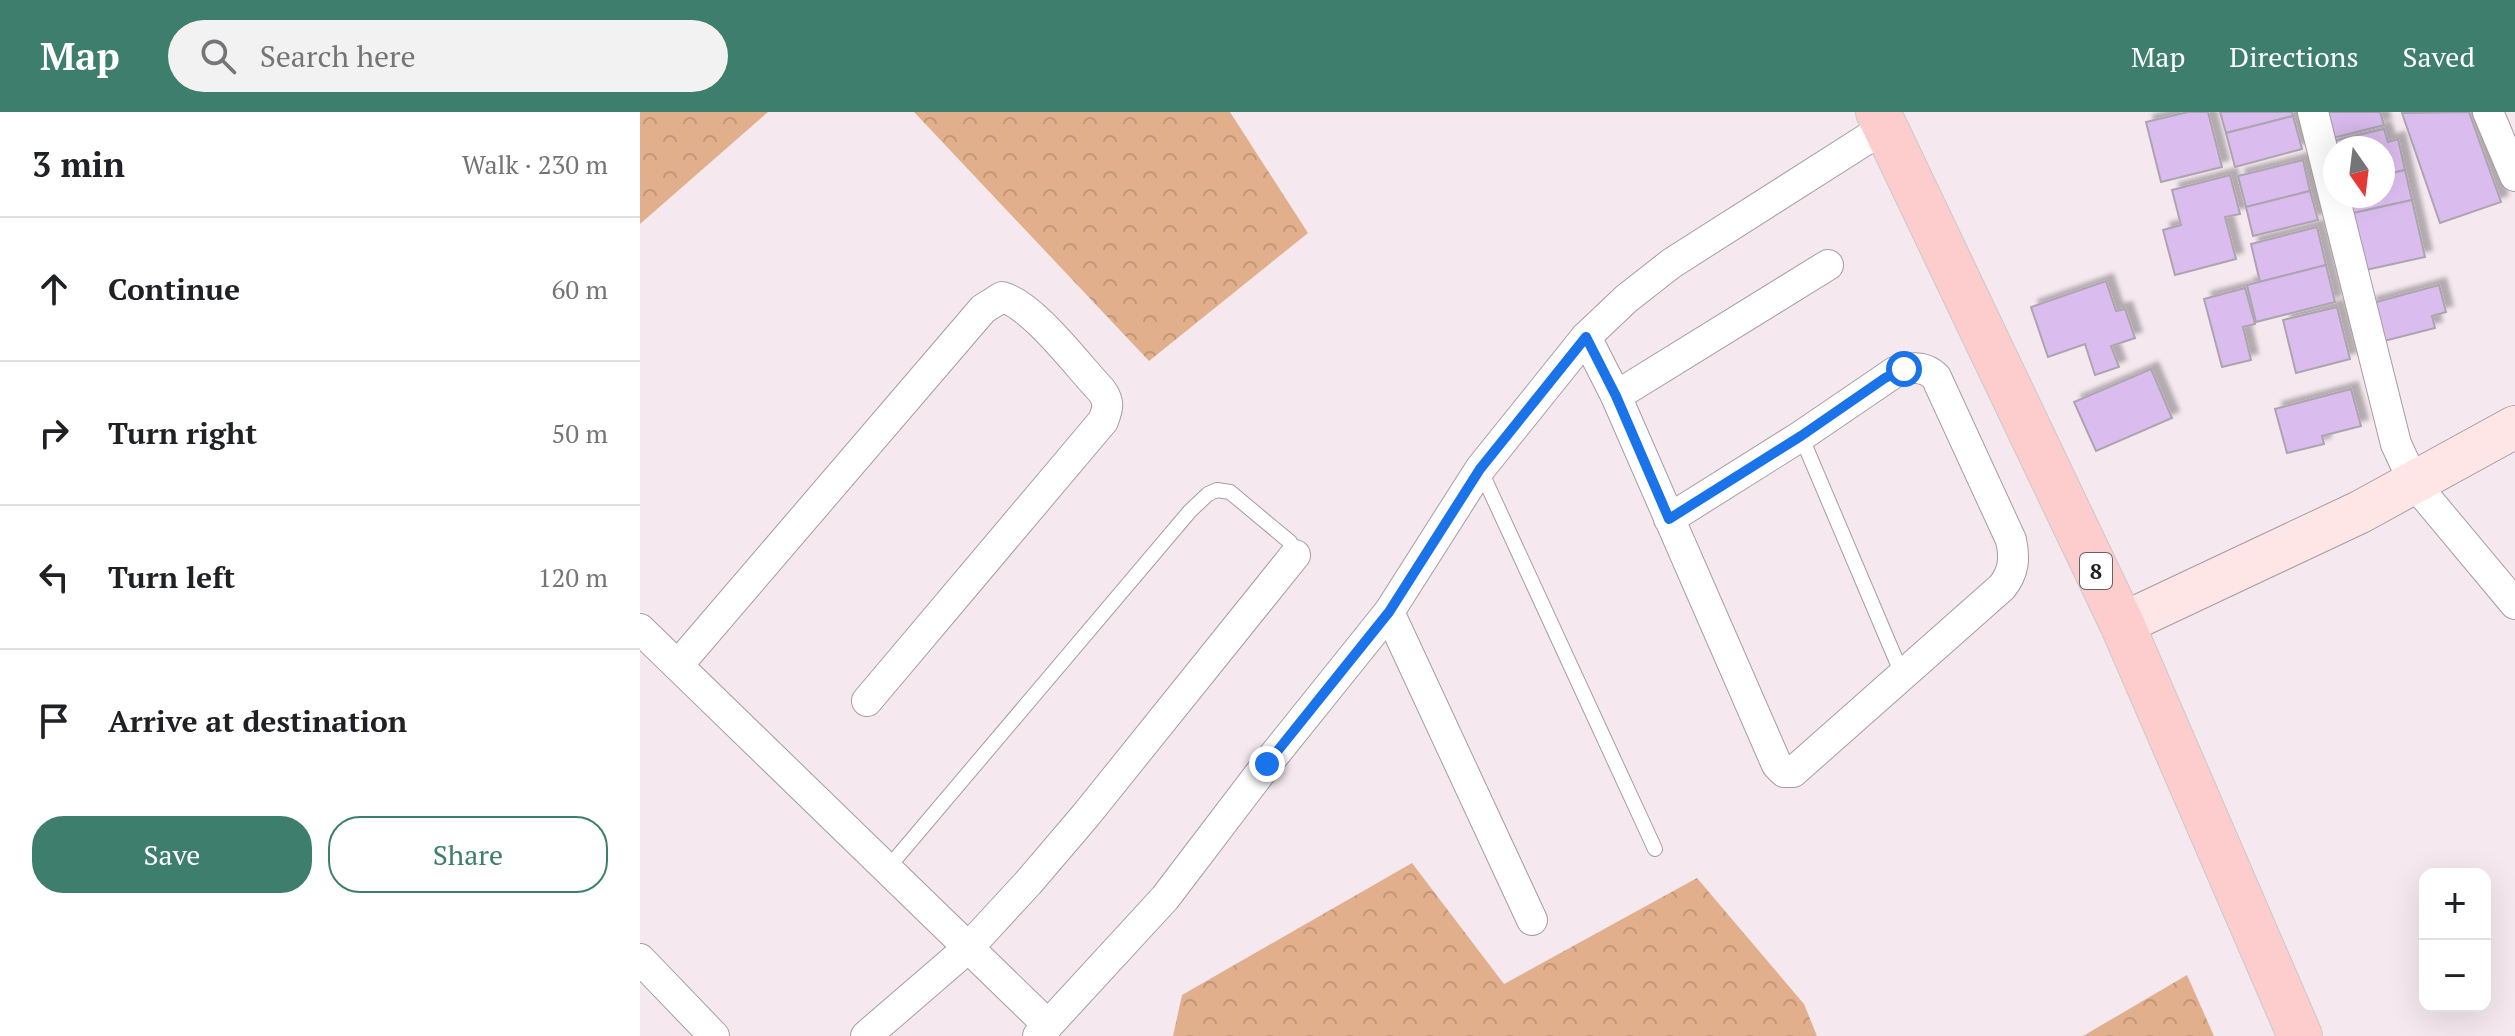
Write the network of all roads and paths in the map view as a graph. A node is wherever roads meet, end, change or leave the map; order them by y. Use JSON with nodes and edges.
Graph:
{"nodes":[{"id":1,"x":2313,"y":112,"type":"edge"},
{"id":2,"x":2488,"y":112,"type":"edge"},
{"id":3,"x":1881,"y":120,"type":"edge"},
{"id":4,"x":2515,"y":176,"type":"edge"},
{"id":5,"x":1828,"y":265,"type":"dead end"},
{"id":6,"x":1586,"y":337,"type":"junction"},
{"id":7,"x":1616,"y":396,"type":"junction"},
{"id":8,"x":2515,"y":427,"type":"edge"},
{"id":9,"x":1801,"y":436,"type":"junction"},
{"id":10,"x":1480,"y":469,"type":"junction"},
{"id":11,"x":2414,"y":483,"type":"junction"},
{"id":12,"x":1669,"y":519,"type":"junction"},
{"id":13,"x":1295,"y":555,"type":"joint"},
{"id":14,"x":2515,"y":604,"type":"edge"},
{"id":15,"x":1389,"y":612,"type":"junction"},
{"id":16,"x":2122,"y":624,"type":"junction"},
{"id":17,"x":640,"y":629,"type":"edge"},
{"id":18,"x":678,"y":665,"type":"junction"},
{"id":19,"x":1902,"y":674,"type":"junction"},
{"id":20,"x":867,"y":701,"type":"dead end"},
{"id":21,"x":1655,"y":849,"type":"dead end"},
{"id":22,"x":887,"y":869,"type":"junction"},
{"id":23,"x":1532,"y":920,"type":"dead end"},
{"id":24,"x":968,"y":948,"type":"junction"},
{"id":25,"x":640,"y":959,"type":"edge"},
{"id":26,"x":1043,"y":1031,"type":"edge"},
{"id":27,"x":714,"y":1036,"type":"edge"},
{"id":28,"x":866,"y":1036,"type":"edge"},
{"id":29,"x":2300,"y":1036,"type":"edge"}],
"edges":[{"from":1,"to":11,"type":"street"},
{"from":2,"to":4,"type":"street"},
{"from":3,"to":6,"type":"street"},
{"from":3,"to":16,"type":"main road","number":"8"},
{"from":5,"to":7,"type":"street"},
{"from":6,"to":7,"type":"street"},
{"from":6,"to":10,"type":"street"},
{"from":7,"to":12,"type":"street"},
{"from":8,"to":11,"type":"street"},
{"from":9,"to":12,"type":"street"},
{"from":9,"to":19,"type":"lane"},
{"from":9,"to":19,"type":"street"},
{"from":10,"to":15,"type":"street"},
{"from":10,"to":21,"type":"lane"},
{"from":11,"to":14,"type":"street"},
{"from":11,"to":16,"type":"street"},
{"from":12,"to":19,"type":"street"},
{"from":13,"to":22,"type":"lane"},
{"from":13,"to":24,"type":"street"},
{"from":15,"to":23,"type":"street"},
{"from":15,"to":26,"type":"street"},
{"from":16,"to":29,"type":"main road","number":"8"},
{"from":17,"to":18,"type":"street"},
{"from":18,"to":20,"type":"street"},
{"from":18,"to":22,"type":"street"},
{"from":22,"to":24,"type":"street"},
{"from":24,"to":26,"type":"street"},
{"from":24,"to":28,"type":"street"},
{"from":25,"to":27,"type":"street"}]}
